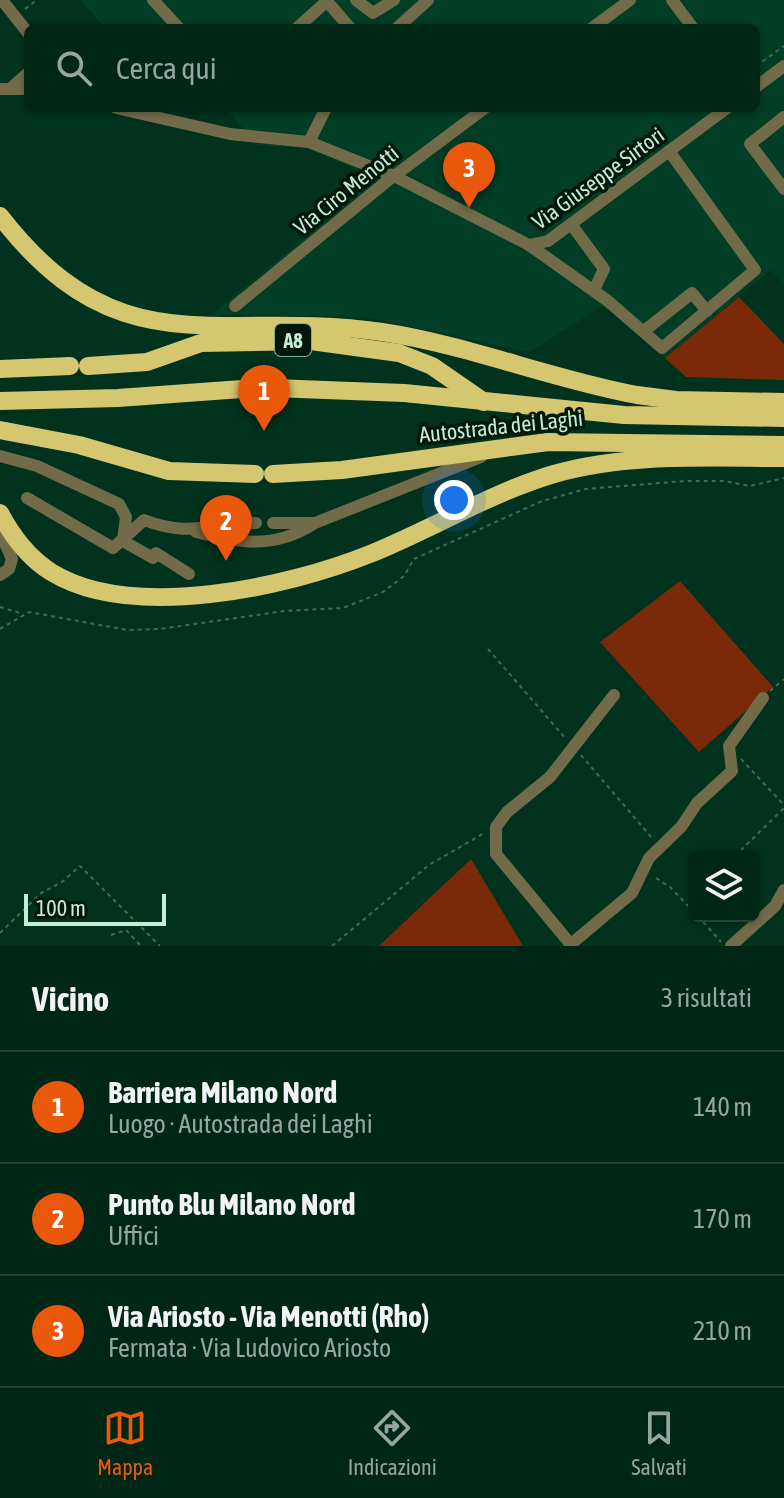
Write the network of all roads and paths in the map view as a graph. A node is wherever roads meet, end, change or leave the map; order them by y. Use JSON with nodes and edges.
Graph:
{"nodes":[{"id":1,"x":2,"y":0,"type":"edge"},
{"id":2,"x":37,"y":0,"type":"edge"},
{"id":3,"x":153,"y":0,"type":"edge"},
{"id":4,"x":356,"y":0,"type":"edge"},
{"id":5,"x":394,"y":0,"type":"edge"},
{"id":6,"x":428,"y":0,"type":"edge"},
{"id":7,"x":630,"y":0,"type":"edge"},
{"id":8,"x":672,"y":0,"type":"edge"},
{"id":9,"x":326,"y":1,"type":"edge"},
{"id":10,"x":24,"y":24,"type":"edge"},
{"id":11,"x":175,"y":24,"type":"edge"},
{"id":12,"x":301,"y":24,"type":"edge"},
{"id":13,"x":346,"y":24,"type":"edge"},
{"id":14,"x":401,"y":24,"type":"edge"},
{"id":15,"x":597,"y":24,"type":"edge"},
{"id":16,"x":690,"y":24,"type":"edge"},
{"id":17,"x":23,"y":26,"type":"edge"},
{"id":18,"x":784,"y":46,"type":"edge"},
{"id":19,"x":760,"y":63,"type":"edge"},
{"id":20,"x":784,"y":66,"type":"edge"},
{"id":21,"x":24,"y":76,"type":"edge"},
{"id":22,"x":760,"y":84,"type":"edge"},
{"id":23,"x":5,"y":89,"type":"edge"},
{"id":24,"x":139,"y":112,"type":"edge"},
{"id":25,"x":324,"y":112,"type":"edge"},
{"id":26,"x":480,"y":112,"type":"edge"},
{"id":27,"x":722,"y":112,"type":"edge"},
{"id":28,"x":784,"y":117,"type":"edge"},
{"id":29,"x":309,"y":142,"type":"junction"},
{"id":30,"x":669,"y":151,"type":"junction"},
{"id":31,"x":394,"y":176,"type":"junction"},
{"id":32,"x":784,"y":189,"type":"edge"},
{"id":33,"x":0,"y":216,"type":"edge"},
{"id":34,"x":571,"y":224,"type":"junction"},
{"id":35,"x":529,"y":245,"type":"junction"},
{"id":36,"x":594,"y":290,"type":"junction"},
{"id":37,"x":235,"y":306,"type":"dead end"},
{"id":38,"x":707,"y":311,"type":"junction"},
{"id":39,"x":644,"y":331,"type":"junction"},
{"id":40,"x":0,"y":369,"type":"edge"},
{"id":41,"x":0,"y":401,"type":"edge"},
{"id":42,"x":784,"y":402,"type":"edge"},
{"id":43,"x":486,"y":403,"type":"junction"},
{"id":44,"x":784,"y":418,"type":"edge"},
{"id":45,"x":0,"y":430,"type":"edge"},
{"id":46,"x":510,"y":445,"type":"junction"},
{"id":47,"x":784,"y":445,"type":"edge"},
{"id":48,"x":0,"y":458,"type":"edge"},
{"id":49,"x":784,"y":458,"type":"edge"},
{"id":50,"x":784,"y":478,"type":"edge"},
{"id":51,"x":27,"y":498,"type":"dead end"},
{"id":52,"x":0,"y":513,"type":"edge"},
{"id":53,"x":256,"y":523,"type":"dead end"},
{"id":54,"x":273,"y":523,"type":"dead end"},
{"id":55,"x":315,"y":523,"type":"junction"},
{"id":56,"x":189,"y":531,"type":"junction"},
{"id":57,"x":0,"y":532,"type":"edge"},
{"id":58,"x":123,"y":541,"type":"junction"},
{"id":59,"x":189,"y":574,"type":"dead end"},
{"id":60,"x":0,"y":575,"type":"edge"},
{"id":61,"x":0,"y":607,"type":"edge"},
{"id":62,"x":24,"y":614,"type":"junction"},
{"id":63,"x":0,"y":629,"type":"edge"},
{"id":64,"x":784,"y":679,"type":"edge"},
{"id":65,"x":614,"y":695,"type":"dead end"},
{"id":66,"x":763,"y":698,"type":"joint"},
{"id":67,"x":729,"y":746,"type":"junction"},
{"id":68,"x":784,"y":807,"type":"edge"},
{"id":69,"x":496,"y":827,"type":"junction"},
{"id":70,"x":741,"y":850,"type":"edge"},
{"id":71,"x":656,"y":878,"type":"dead end"},
{"id":72,"x":784,"y":890,"type":"edge"},
{"id":73,"x":688,"y":905,"type":"edge"},
{"id":74,"x":703,"y":922,"type":"edge"},
{"id":75,"x":0,"y":933,"type":"edge"},
{"id":76,"x":111,"y":935,"type":"dead end"},
{"id":77,"x":572,"y":945,"type":"edge"},
{"id":78,"x":141,"y":946,"type":"edge"},
{"id":79,"x":160,"y":946,"type":"edge"},
{"id":80,"x":332,"y":946,"type":"edge"},
{"id":81,"x":724,"y":946,"type":"edge"},
{"id":82,"x":731,"y":946,"type":"edge"}],
"edges":[{"from":1,"to":17,"type":"street"},
{"from":2,"to":10,"type":"path"},
{"from":3,"to":11,"type":"street"},
{"from":4,"to":5,"type":"street"},
{"from":6,"to":14,"type":"street"},
{"from":7,"to":15,"type":"street"},
{"from":8,"to":16,"type":"street"},
{"from":9,"to":12,"type":"street"},
{"from":9,"to":13,"type":"street"},
{"from":18,"to":19,"type":"path"},
{"from":20,"to":22,"type":"street"},
{"from":21,"to":23,"type":"street"},
{"from":24,"to":29,"type":"street"},
{"from":25,"to":29,"type":"street"},
{"from":26,"to":31,"type":"street","name":"Via Ciro Menotti"},
{"from":27,"to":30,"type":"street","name":"Via Giuseppe Sirtori"},
{"from":28,"to":32,"type":"street"},
{"from":29,"to":31,"type":"street"},
{"from":30,"to":34,"type":"street","name":"Via Giuseppe Sirtori"},
{"from":30,"to":38,"type":"street"},
{"from":31,"to":35,"type":"street"},
{"from":31,"to":37,"type":"street","name":"Via Ciro Menotti"},
{"from":33,"to":42,"type":"highway"},
{"from":34,"to":35,"type":"street","name":"Via Giuseppe Sirtori"},
{"from":34,"to":36,"type":"street"},
{"from":35,"to":36,"type":"street"},
{"from":36,"to":39,"type":"street"},
{"from":38,"to":39,"type":"street"},
{"from":38,"to":39,"type":"street"},
{"from":40,"to":43,"type":"highway","number":"A8"},
{"from":41,"to":43,"type":"highway","name":"Autostrada dei Laghi","number":"A8"},
{"from":43,"to":44,"type":"highway","name":"Autostrada dei Laghi","number":"A8"},
{"from":45,"to":46,"type":"highway","name":"Autostrada dei Laghi"},
{"from":46,"to":47,"type":"highway","name":"Autostrada dei Laghi"},
{"from":46,"to":55,"type":"street"},
{"from":48,"to":58,"type":"street"},
{"from":49,"to":52,"type":"highway"},
{"from":50,"to":62,"type":"path"},
{"from":51,"to":58,"type":"street"},
{"from":53,"to":56,"type":"street"},
{"from":54,"to":55,"type":"street"},
{"from":55,"to":56,"type":"street"},
{"from":56,"to":58,"type":"street"},
{"from":57,"to":60,"type":"street"},
{"from":58,"to":59,"type":"street"},
{"from":61,"to":62,"type":"path"},
{"from":62,"to":63,"type":"path"},
{"from":64,"to":66,"type":"path"},
{"from":65,"to":69,"type":"street"},
{"from":66,"to":67,"type":"street"},
{"from":67,"to":68,"type":"path"},
{"from":67,"to":77,"type":"street"},
{"from":68,"to":70,"type":"path"},
{"from":69,"to":77,"type":"street"},
{"from":69,"to":80,"type":"path"},
{"from":71,"to":73,"type":"path"},
{"from":72,"to":82,"type":"street"},
{"from":74,"to":81,"type":"path"},
{"from":75,"to":79,"type":"path"},
{"from":76,"to":78,"type":"path"}]}
